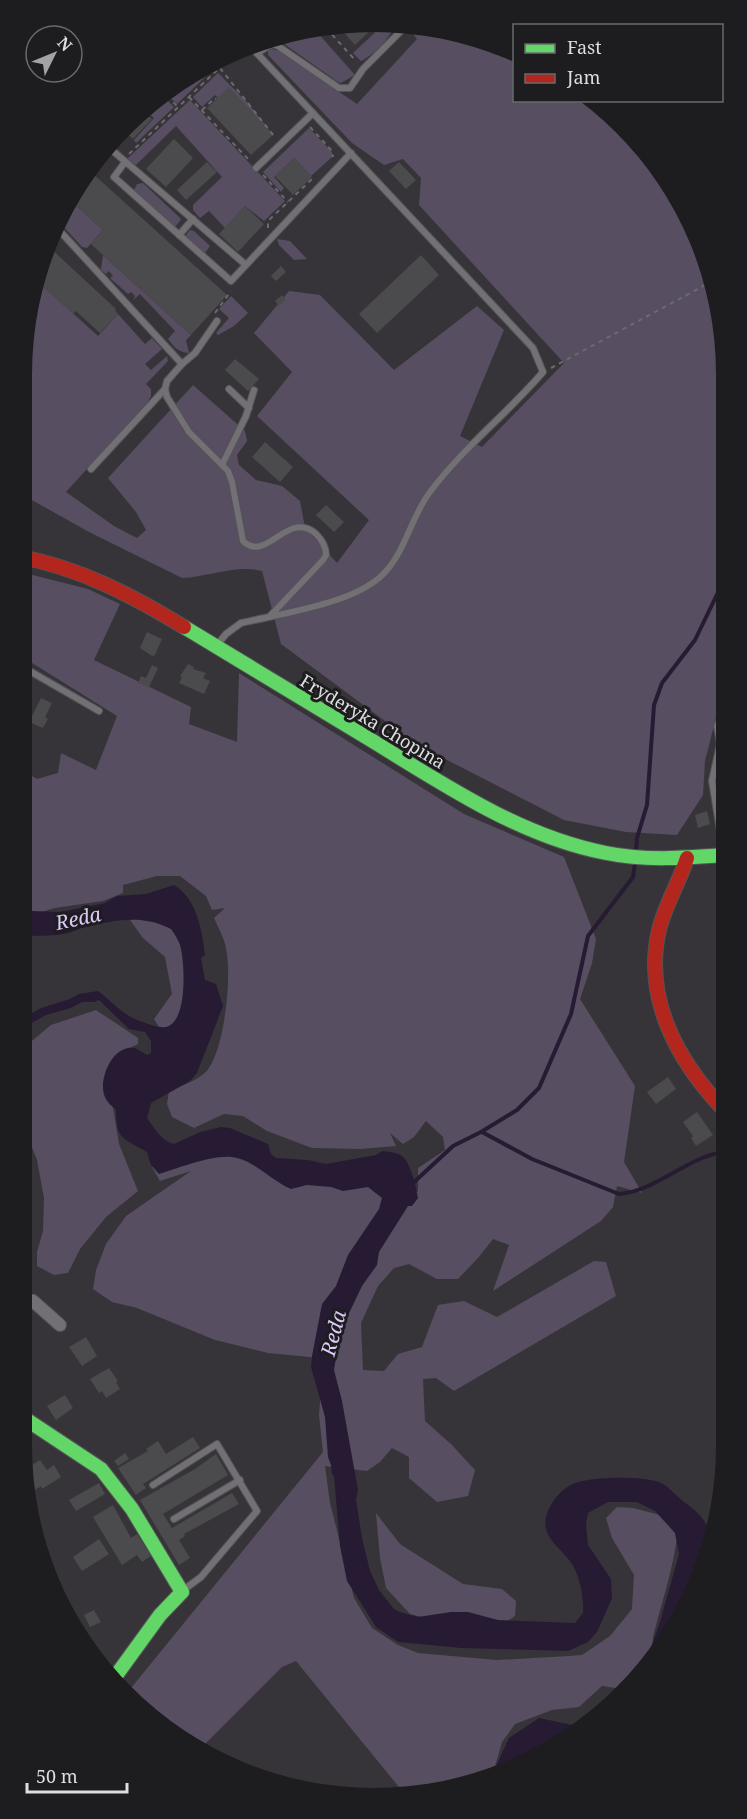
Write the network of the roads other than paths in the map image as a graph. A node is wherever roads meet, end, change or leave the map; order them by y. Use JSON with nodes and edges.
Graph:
{"nodes":[{"id":1,"x":400,"y":32,"type":"edge"},
{"id":2,"x":277,"y":46,"type":"edge"},
{"id":3,"x":257,"y":53,"type":"edge"},
{"id":4,"x":313,"y":113,"type":"junction"},
{"id":5,"x":113,"y":151,"type":"edge"},
{"id":6,"x":351,"y":153,"type":"junction"},
{"id":7,"x":125,"y":162,"type":"junction"},
{"id":8,"x":256,"y":168,"type":"road end"},
{"id":9,"x":193,"y":219,"type":"junction"},
{"id":10,"x":62,"y":233,"type":"edge"},
{"id":11,"x":179,"y":235,"type":"junction"},
{"id":12,"x":246,"y":265,"type":"junction"},
{"id":13,"x":217,"y":321,"type":"dead end"},
{"id":14,"x":182,"y":364,"type":"junction"},
{"id":15,"x":165,"y":389,"type":"junction"},
{"id":16,"x":229,"y":389,"type":"dead end"},
{"id":17,"x":254,"y":390,"type":"dead end"},
{"id":18,"x":249,"y":408,"type":"junction"},
{"id":19,"x":222,"y":465,"type":"junction"},
{"id":20,"x":91,"y":469,"type":"dead end"},
{"id":21,"x":31,"y":558,"type":"edge"},
{"id":22,"x":271,"y":616,"type":"junction"},
{"id":23,"x":216,"y":646,"type":"junction"},
{"id":24,"x":31,"y":672,"type":"edge"},
{"id":25,"x":99,"y":711,"type":"dead end"},
{"id":26,"x":716,"y":762,"type":"edge"},
{"id":27,"x":716,"y":806,"type":"edge"},
{"id":28,"x":716,"y":856,"type":"edge"},
{"id":29,"x":687,"y":858,"type":"junction"},
{"id":30,"x":716,"y":1100,"type":"edge"},
{"id":31,"x":31,"y":1302,"type":"edge"},
{"id":32,"x":60,"y":1325,"type":"dead end"},
{"id":33,"x":31,"y":1423,"type":"edge"},
{"id":34,"x":240,"y":1480,"type":"junction"},
{"id":35,"x":153,"y":1485,"type":"dead end"},
{"id":36,"x":174,"y":1519,"type":"dead end"},
{"id":37,"x":182,"y":1592,"type":"junction"},
{"id":38,"x":118,"y":1673,"type":"edge"}],
"edges":[{"from":1,"to":2,"type":"lane"},
{"from":3,"to":4,"type":"lane"},
{"from":4,"to":6,"type":"lane"},
{"from":4,"to":8,"type":"lane"},
{"from":5,"to":7,"type":"lane"},
{"from":6,"to":12,"type":"lane"},
{"from":6,"to":22,"type":"lane"},
{"from":7,"to":9,"type":"lane"},
{"from":7,"to":11,"type":"lane"},
{"from":9,"to":11,"type":"lane"},
{"from":9,"to":12,"type":"lane"},
{"from":10,"to":14,"type":"lane"},
{"from":11,"to":12,"type":"lane"},
{"from":13,"to":14,"type":"lane"},
{"from":14,"to":15,"type":"lane"},
{"from":15,"to":19,"type":"lane"},
{"from":15,"to":20,"type":"lane"},
{"from":16,"to":18,"type":"lane"},
{"from":17,"to":18,"type":"lane"},
{"from":18,"to":19,"type":"lane"},
{"from":19,"to":22,"type":"lane"},
{"from":21,"to":23,"type":"street","name":"Fryderyka Chopina"},
{"from":22,"to":23,"type":"lane"},
{"from":23,"to":29,"type":"street","name":"Fryderyka Chopina"},
{"from":24,"to":25,"type":"lane"},
{"from":26,"to":27,"type":"lane"},
{"from":28,"to":29,"type":"street","name":"Fryderyka Chopina"},
{"from":29,"to":30,"type":"street"},
{"from":31,"to":32,"type":"street"},
{"from":33,"to":37,"type":"street"},
{"from":34,"to":35,"type":"lane"},
{"from":34,"to":36,"type":"lane"},
{"from":34,"to":37,"type":"lane"},
{"from":37,"to":38,"type":"street"}]}
